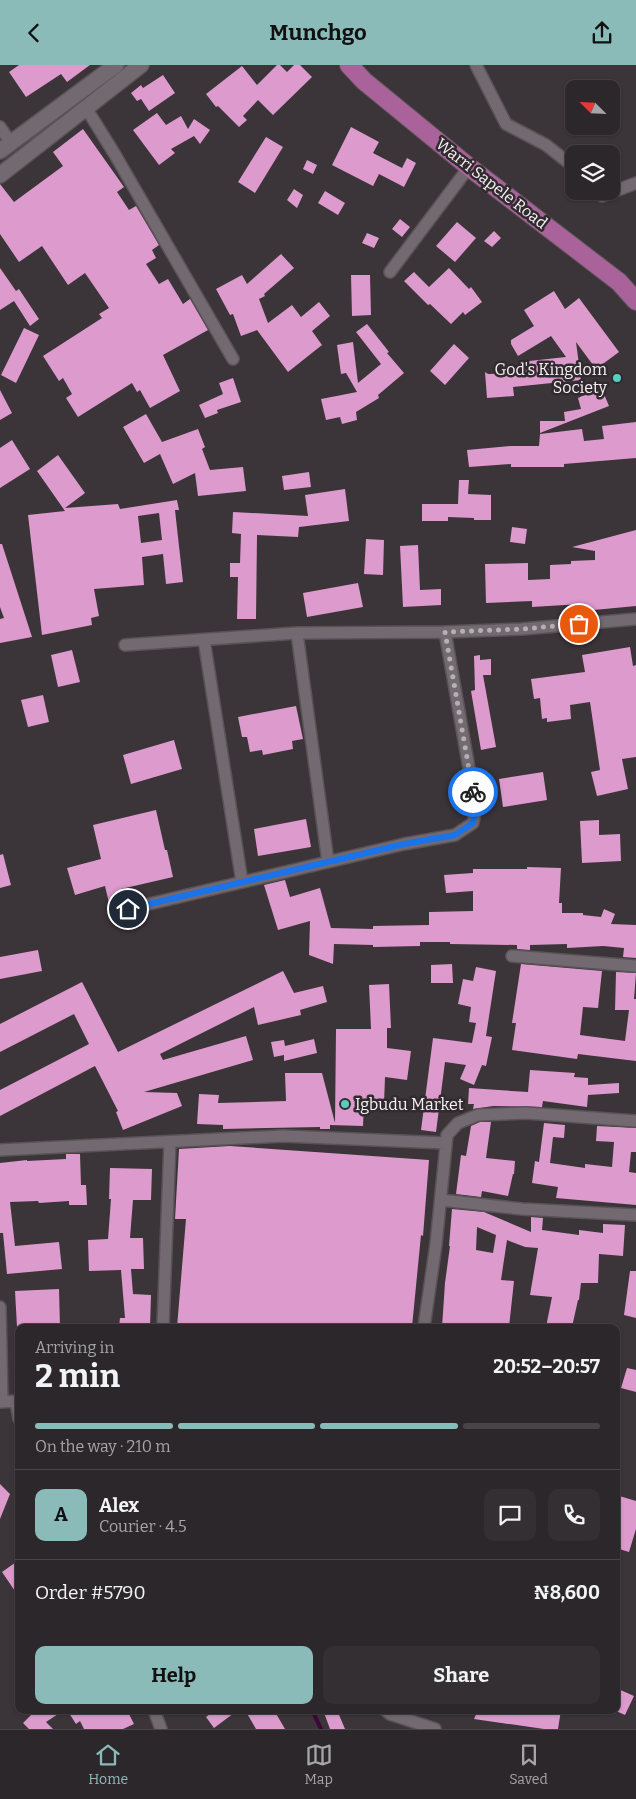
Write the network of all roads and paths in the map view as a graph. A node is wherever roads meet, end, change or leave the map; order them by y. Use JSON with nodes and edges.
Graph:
{"nodes":[{"id":1,"x":116,"y":65,"type":"edge"},
{"id":2,"x":141,"y":65,"type":"edge"},
{"id":3,"x":348,"y":65,"type":"edge"},
{"id":4,"x":476,"y":65,"type":"edge"},
{"id":5,"x":86,"y":108,"type":"junction"},
{"id":6,"x":0,"y":127,"type":"edge"},
{"id":7,"x":5,"y":147,"type":"edge"},
{"id":8,"x":565,"y":160,"type":"edge"},
{"id":9,"x":469,"y":167,"type":"junction"},
{"id":10,"x":0,"y":175,"type":"edge"},
{"id":11,"x":636,"y":183,"type":"edge"},
{"id":12,"x":620,"y":189,"type":"edge"},
{"id":13,"x":390,"y":271,"type":"dead end"},
{"id":14,"x":636,"y":301,"type":"edge"},
{"id":15,"x":233,"y":359,"type":"dead end"},
{"id":16,"x":636,"y":619,"type":"edge"},
{"id":17,"x":445,"y":632,"type":"junction"},
{"id":18,"x":297,"y":633,"type":"junction"},
{"id":19,"x":204,"y":639,"type":"junction"},
{"id":20,"x":125,"y":645,"type":"dead end"},
{"id":21,"x":328,"y":862,"type":"junction"},
{"id":22,"x":242,"y":882,"type":"junction"},
{"id":23,"x":128,"y":909,"type":"dead end"},
{"id":24,"x":512,"y":956,"type":"dead end"},
{"id":25,"x":636,"y":966,"type":"edge"},
{"id":26,"x":636,"y":1121,"type":"edge"},
{"id":27,"x":170,"y":1142,"type":"junction"},
{"id":28,"x":446,"y":1143,"type":"junction"},
{"id":29,"x":0,"y":1150,"type":"edge"},
{"id":30,"x":441,"y":1200,"type":"junction"},
{"id":31,"x":636,"y":1215,"type":"edge"},
{"id":32,"x":0,"y":1307,"type":"edge"},
{"id":33,"x":163,"y":1324,"type":"edge"},
{"id":34,"x":424,"y":1324,"type":"edge"},
{"id":35,"x":15,"y":1401,"type":"edge"},
{"id":36,"x":1,"y":1402,"type":"edge"},
{"id":37,"x":155,"y":1714,"type":"edge"},
{"id":38,"x":390,"y":1714,"type":"edge"},
{"id":39,"x":161,"y":1729,"type":"edge"},
{"id":40,"x":435,"y":1729,"type":"edge"}],
"edges":[{"from":1,"to":7,"type":"main road"},
{"from":2,"to":5,"type":"main road"},
{"from":3,"to":9,"type":"highway","name":"Warri Sapele Road"},
{"from":4,"to":8,"type":"street"},
{"from":5,"to":10,"type":"main road"},
{"from":5,"to":15,"type":"street"},
{"from":6,"to":7,"type":"street"},
{"from":9,"to":13,"type":"street"},
{"from":9,"to":14,"type":"highway","name":"Warri Sapele Road"},
{"from":11,"to":12,"type":"street"},
{"from":16,"to":17,"type":"street"},
{"from":17,"to":18,"type":"street"},
{"from":17,"to":21,"type":"street"},
{"from":18,"to":19,"type":"street"},
{"from":18,"to":21,"type":"street"},
{"from":19,"to":20,"type":"street"},
{"from":19,"to":22,"type":"street"},
{"from":21,"to":22,"type":"street"},
{"from":22,"to":23,"type":"street"},
{"from":24,"to":25,"type":"street"},
{"from":26,"to":28,"type":"street"},
{"from":27,"to":28,"type":"street"},
{"from":27,"to":29,"type":"street"},
{"from":27,"to":33,"type":"street"},
{"from":28,"to":30,"type":"street"},
{"from":30,"to":31,"type":"street"},
{"from":30,"to":34,"type":"street"},
{"from":32,"to":36,"type":"street"},
{"from":35,"to":36,"type":"street"},
{"from":37,"to":39,"type":"street"},
{"from":38,"to":40,"type":"street"}]}
